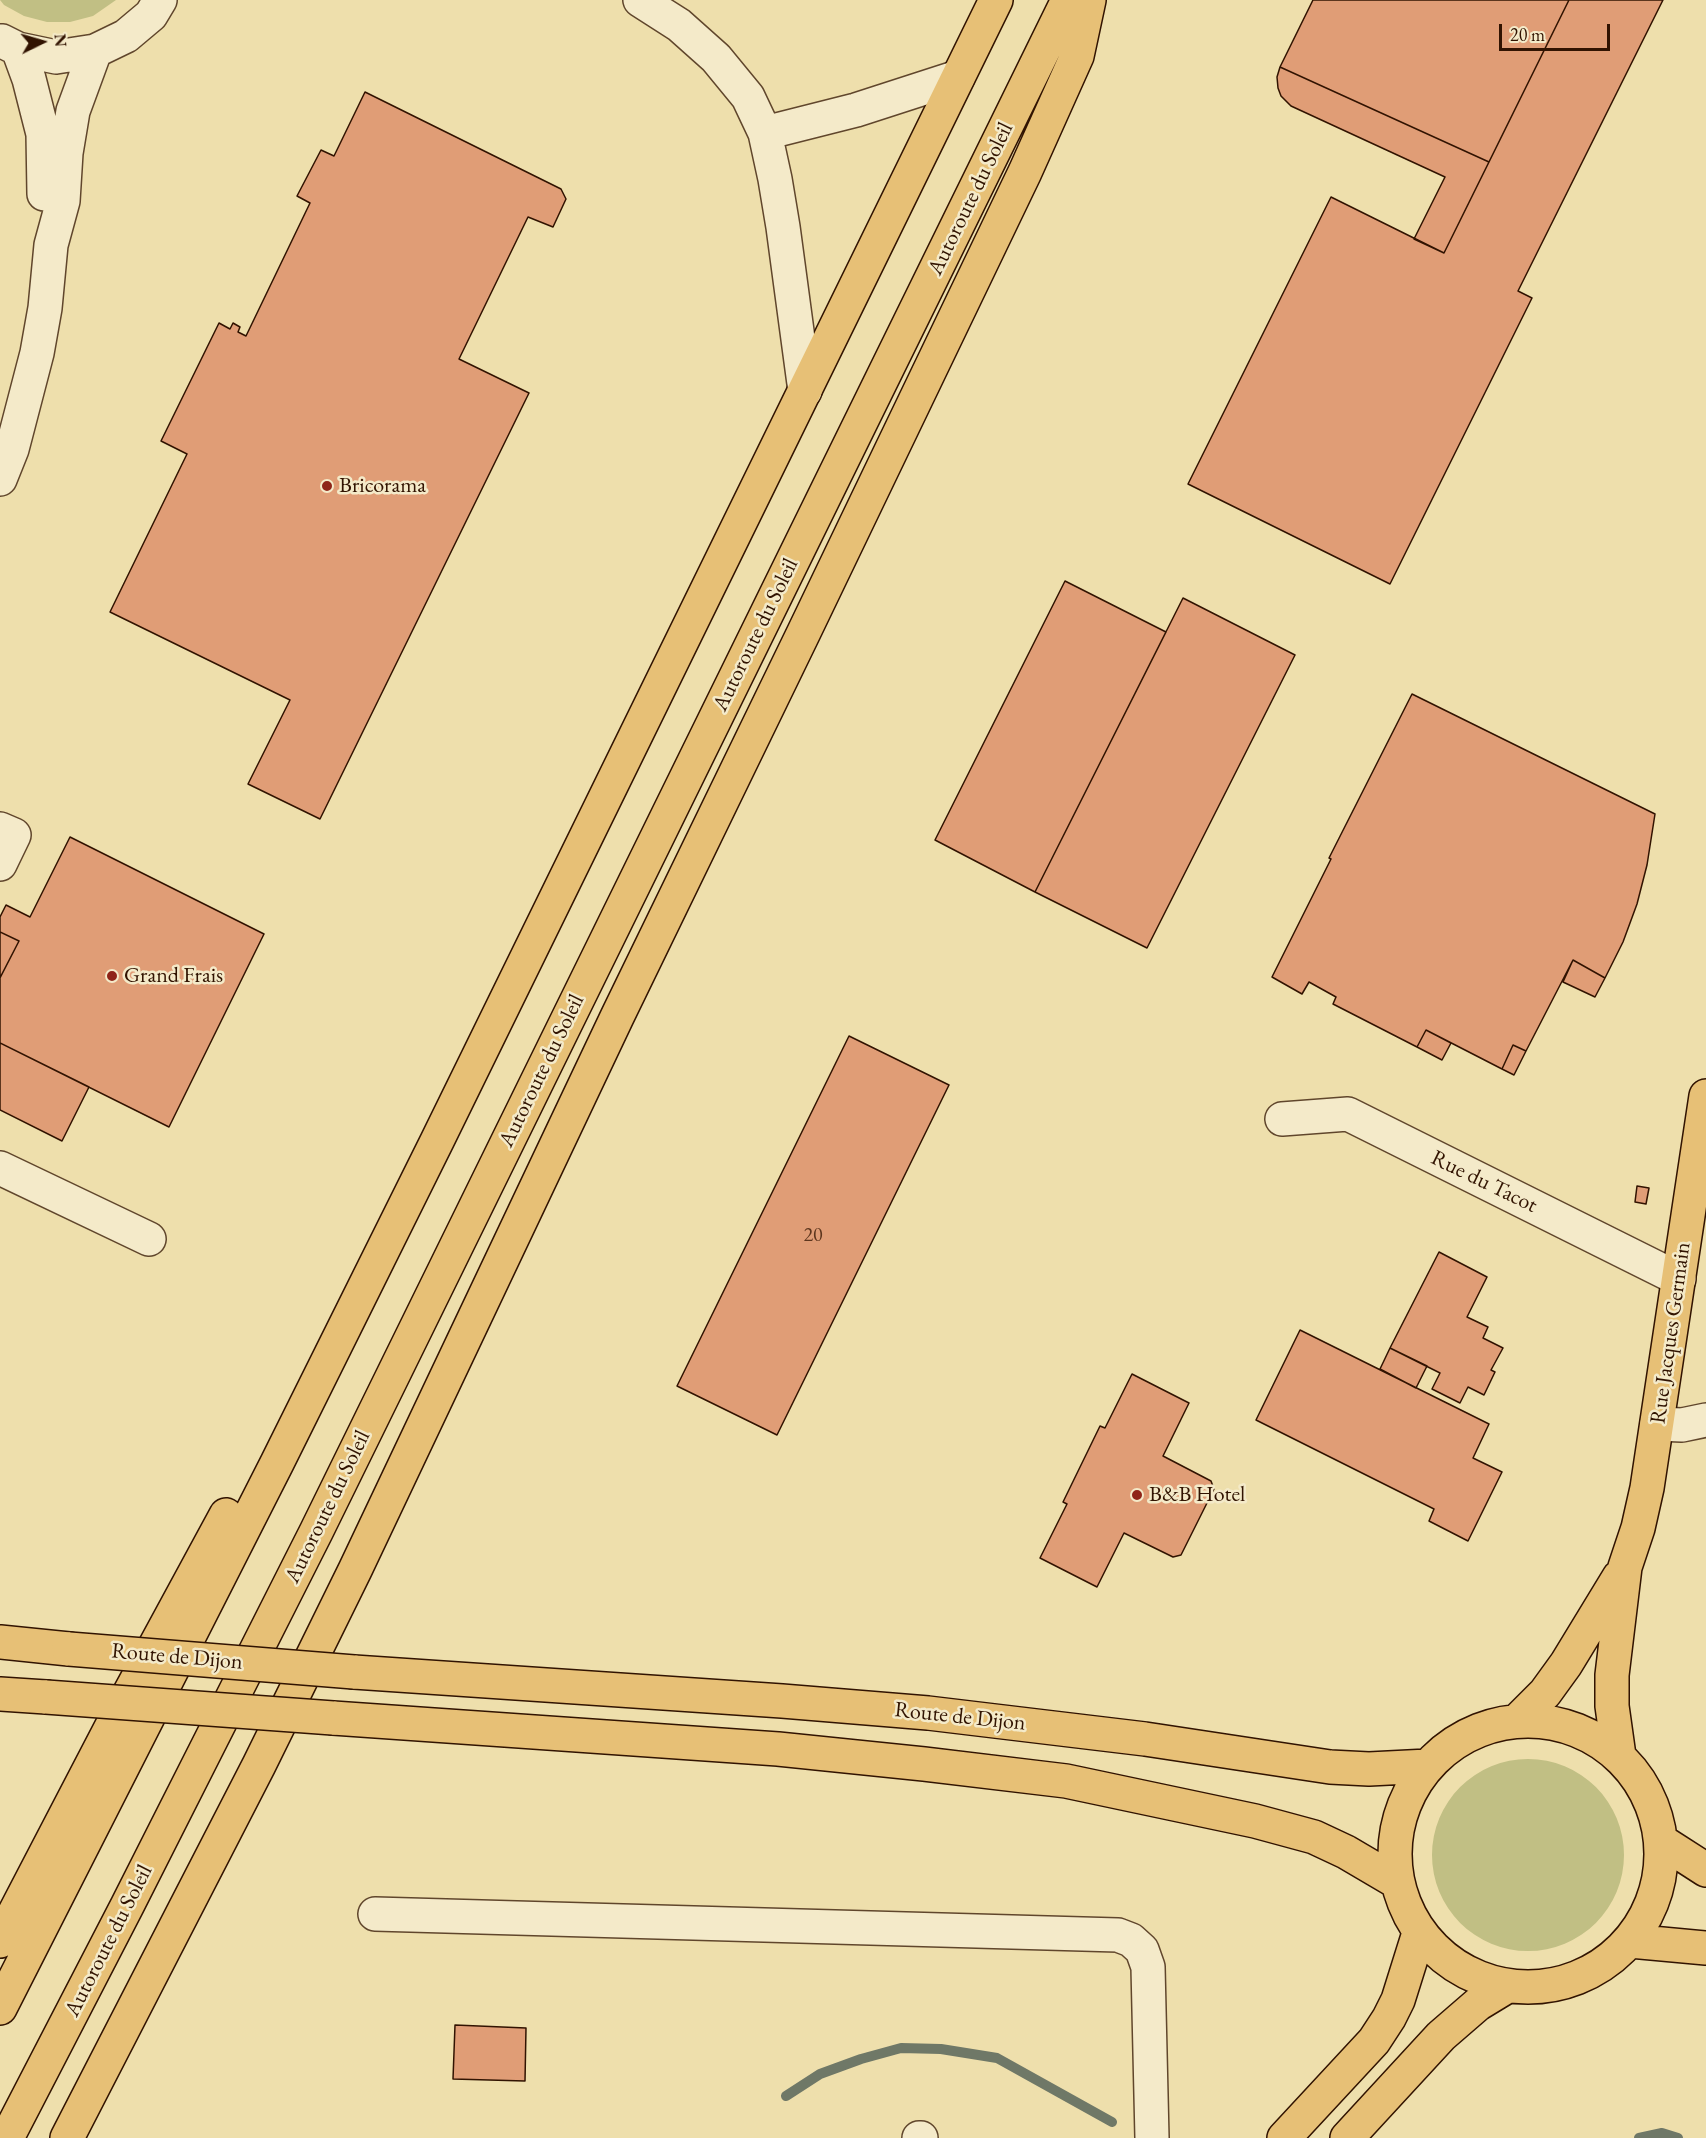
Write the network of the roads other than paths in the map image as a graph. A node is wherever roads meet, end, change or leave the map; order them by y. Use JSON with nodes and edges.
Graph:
{"nodes":[{"id":1,"x":160,"y":0,"type":"edge"},
{"id":2,"x":640,"y":0,"type":"edge"},
{"id":3,"x":996,"y":0,"type":"edge"},
{"id":4,"x":1068,"y":0,"type":"edge"},
{"id":5,"x":1089,"y":0,"type":"edge"},
{"id":6,"x":9,"y":45,"type":"edge"},
{"id":7,"x":95,"y":51,"type":"junction"},
{"id":8,"x":958,"y":77,"type":"junction"},
{"id":9,"x":765,"y":134,"type":"junction"},
{"id":10,"x":51,"y":245,"type":"junction"},
{"id":11,"x":805,"y":390,"type":"junction"},
{"id":12,"x":0,"y":479,"type":"edge"},
{"id":13,"x":0,"y":829,"type":"edge"},
{"id":14,"x":0,"y":864,"type":"edge"},
{"id":15,"x":1706,"y":1096,"type":"edge"},
{"id":16,"x":1282,"y":1119,"type":"dead end"},
{"id":17,"x":0,"y":1168,"type":"edge"},
{"id":18,"x":149,"y":1239,"type":"dead end"},
{"id":19,"x":1679,"y":1279,"type":"junction"},
{"id":20,"x":1706,"y":1420,"type":"edge"},
{"id":21,"x":1658,"y":1424,"type":"junction"},
{"id":22,"x":277,"y":1463,"type":"junction"},
{"id":23,"x":1624,"y":1567,"type":"junction"},
{"id":24,"x":0,"y":1642,"type":"edge"},
{"id":25,"x":0,"y":1694,"type":"edge"},
{"id":26,"x":1517,"y":1721,"type":"junction"},
{"id":27,"x":1619,"y":1756,"type":"junction"},
{"id":28,"x":1428,"y":1766,"type":"junction"},
{"id":29,"x":1661,"y":1841,"type":"junction"},
{"id":30,"x":1706,"y":1870,"type":"edge"},
{"id":31,"x":1397,"y":1882,"type":"junction"},
{"id":32,"x":375,"y":1914,"type":"dead end"},
{"id":33,"x":1419,"y":1933,"type":"junction"},
{"id":34,"x":0,"y":1941,"type":"edge"},
{"id":35,"x":1630,"y":1941,"type":"junction"},
{"id":36,"x":1706,"y":1948,"type":"edge"},
{"id":37,"x":1506,"y":1987,"type":"junction"},
{"id":38,"x":0,"y":2008,"type":"edge"},
{"id":39,"x":7,"y":2138,"type":"edge"},
{"id":40,"x":67,"y":2138,"type":"edge"},
{"id":41,"x":1152,"y":2138,"type":"edge"},
{"id":42,"x":1284,"y":2138,"type":"edge"},
{"id":43,"x":1347,"y":2138,"type":"edge"}],
"edges":[{"from":1,"to":7,"type":"street"},
{"from":2,"to":9,"type":"street"},
{"from":3,"to":8,"type":"main road"},
{"from":4,"to":39,"type":"main road","name":"Autoroute du Soleil"},
{"from":5,"to":40,"type":"main road"},
{"from":6,"to":7,"type":"street"},
{"from":6,"to":10,"type":"street"},
{"from":7,"to":10,"type":"street"},
{"from":8,"to":9,"type":"street"},
{"from":8,"to":11,"type":"main road"},
{"from":9,"to":11,"type":"street"},
{"from":10,"to":12,"type":"street"},
{"from":11,"to":22,"type":"main road"},
{"from":13,"to":14,"type":"street"},
{"from":15,"to":19,"type":"main road","name":"Rue Jacques Germain"},
{"from":16,"to":19,"type":"street","name":"Rue du Tacot"},
{"from":17,"to":18,"type":"street"},
{"from":19,"to":21,"type":"main road","name":"Rue Jacques Germain"},
{"from":20,"to":21,"type":"street"},
{"from":21,"to":23,"type":"main road","name":"Rue Jacques Germain"},
{"from":22,"to":34,"type":"main road"},
{"from":22,"to":38,"type":"main road"},
{"from":23,"to":26,"type":"main road","name":"Rue Jacques Germain"},
{"from":23,"to":27,"type":"main road","name":"Rue Jacques Germain"},
{"from":24,"to":28,"type":"main road","name":"Route de Dijon","bridge":true},
{"from":25,"to":31,"type":"main road","bridge":true},
{"from":26,"to":27,"type":"main road"},
{"from":26,"to":28,"type":"main road"},
{"from":27,"to":29,"type":"main road"},
{"from":28,"to":31,"type":"main road"},
{"from":29,"to":30,"type":"main road"},
{"from":29,"to":35,"type":"main road"},
{"from":31,"to":33,"type":"main road"},
{"from":32,"to":41,"type":"street"},
{"from":33,"to":37,"type":"main road"},
{"from":33,"to":42,"type":"main road"},
{"from":35,"to":36,"type":"main road"},
{"from":35,"to":37,"type":"main road"},
{"from":37,"to":43,"type":"main road"}]}
